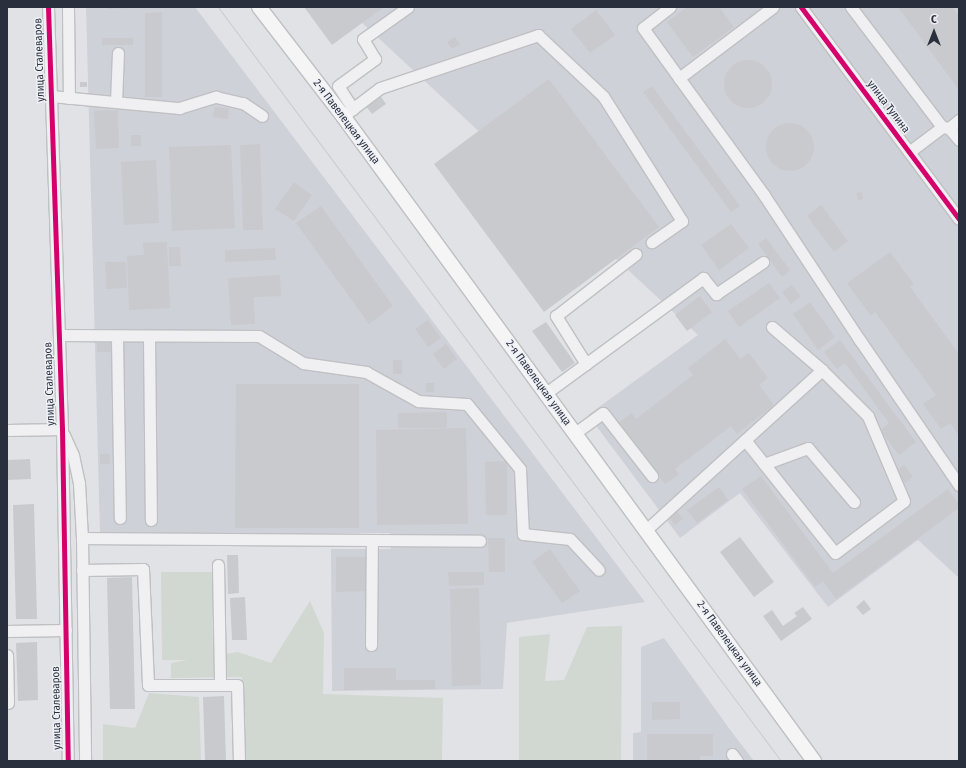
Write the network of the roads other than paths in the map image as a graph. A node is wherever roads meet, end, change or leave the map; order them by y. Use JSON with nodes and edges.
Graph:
{"nodes":[{"id":1,"x":48,"y":7,"type":"edge"},
{"id":2,"x":68,"y":7,"type":"edge"},
{"id":3,"x":259,"y":7,"type":"edge"},
{"id":4,"x":408,"y":7,"type":"edge"},
{"id":5,"x":670,"y":7,"type":"edge"},
{"id":6,"x":773,"y":7,"type":"edge"},
{"id":7,"x":801,"y":7,"type":"edge"},
{"id":8,"x":851,"y":7,"type":"edge"},
{"id":9,"x":118,"y":53,"type":"dead end"},
{"id":10,"x":679,"y":78,"type":"junction"},
{"id":11,"x":51,"y":96,"type":"junction"},
{"id":12,"x":69,"y":98,"type":"junction"},
{"id":13,"x":116,"y":102,"type":"junction"},
{"id":14,"x":348,"y":112,"type":"junction"},
{"id":15,"x":262,"y":116,"type":"dead end"},
{"id":16,"x":959,"y":120,"type":"edge"},
{"id":17,"x":946,"y":127,"type":"junction"},
{"id":18,"x":959,"y":140,"type":"edge"},
{"id":19,"x":909,"y":152,"type":"junction"},
{"id":20,"x":959,"y":219,"type":"edge"},
{"id":21,"x":652,"y":242,"type":"dead end"},
{"id":22,"x":636,"y":254,"type":"dead end"},
{"id":23,"x":763,"y":262,"type":"dead end"},
{"id":24,"x":772,"y":328,"type":"dead end"},
{"id":25,"x":59,"y":335,"type":"junction"},
{"id":26,"x":117,"y":337,"type":"junction"},
{"id":27,"x":149,"y":337,"type":"junction"},
{"id":28,"x":586,"y":364,"type":"junction"},
{"id":29,"x":822,"y":370,"type":"junction"},
{"id":30,"x":546,"y":393,"type":"junction"},
{"id":31,"x":62,"y":429,"type":"junction"},
{"id":32,"x":7,"y":430,"type":"edge"},
{"id":33,"x":575,"y":433,"type":"junction"},
{"id":34,"x":745,"y":440,"type":"junction"},
{"id":35,"x":764,"y":464,"type":"junction"},
{"id":36,"x":652,"y":476,"type":"dead end"},
{"id":37,"x":959,"y":485,"type":"edge"},
{"id":38,"x":854,"y":502,"type":"dead end"},
{"id":39,"x":120,"y":518,"type":"dead end"},
{"id":40,"x":151,"y":520,"type":"dead end"},
{"id":41,"x":646,"y":530,"type":"junction"},
{"id":42,"x":82,"y":538,"type":"junction"},
{"id":43,"x":372,"y":540,"type":"junction"},
{"id":44,"x":480,"y":541,"type":"dead end"},
{"id":45,"x":218,"y":566,"type":"dead end"},
{"id":46,"x":82,"y":570,"type":"junction"},
{"id":47,"x":598,"y":570,"type":"dead end"},
{"id":48,"x":66,"y":630,"type":"junction"},
{"id":49,"x":7,"y":631,"type":"edge"},
{"id":50,"x":371,"y":645,"type":"dead end"},
{"id":51,"x":7,"y":655,"type":"edge"},
{"id":52,"x":220,"y":685,"type":"junction"},
{"id":53,"x":8,"y":703,"type":"dead end"},
{"id":54,"x":68,"y":761,"type":"edge"},
{"id":55,"x":85,"y":761,"type":"edge"},
{"id":56,"x":239,"y":761,"type":"edge"},
{"id":57,"x":814,"y":761,"type":"edge"}],
"edges":[{"from":1,"to":11,"type":"street","name":"улица Сталеваров"},
{"from":2,"to":12,"type":"street"},
{"from":3,"to":14,"type":"main road","name":"2-я Павелецкая улица"},
{"from":4,"to":14,"type":"street"},
{"from":5,"to":10,"type":"street"},
{"from":6,"to":10,"type":"street"},
{"from":7,"to":19,"type":"street","name":"улица Тулина"},
{"from":8,"to":17,"type":"street"},
{"from":9,"to":13,"type":"street"},
{"from":10,"to":37,"type":"street"},
{"from":11,"to":12,"type":"street"},
{"from":11,"to":25,"type":"street","name":"улица Сталеваров"},
{"from":12,"to":13,"type":"street"},
{"from":13,"to":15,"type":"street"},
{"from":14,"to":21,"type":"street"},
{"from":14,"to":30,"type":"main road","name":"2-я Павелецкая улица"},
{"from":16,"to":17,"type":"street"},
{"from":17,"to":18,"type":"street"},
{"from":17,"to":19,"type":"street"},
{"from":19,"to":20,"type":"street","name":"улица Тулина"},
{"from":22,"to":28,"type":"street"},
{"from":23,"to":28,"type":"street"},
{"from":24,"to":29,"type":"street"},
{"from":25,"to":26,"type":"street"},
{"from":25,"to":31,"type":"street","name":"улица Сталеваров"},
{"from":26,"to":27,"type":"street"},
{"from":26,"to":39,"type":"street"},
{"from":27,"to":40,"type":"street"},
{"from":27,"to":47,"type":"street"},
{"from":28,"to":30,"type":"street"},
{"from":29,"to":34,"type":"street"},
{"from":29,"to":35,"type":"street"},
{"from":30,"to":33,"type":"main road","name":"2-я Павелецкая улица"},
{"from":31,"to":32,"type":"street"},
{"from":31,"to":42,"type":"street","name":"улица Сталеваров"},
{"from":31,"to":48,"type":"street","name":"улица Сталеваров"},
{"from":33,"to":36,"type":"street"},
{"from":33,"to":41,"type":"main road","name":"2-я Павелецкая улица"},
{"from":34,"to":35,"type":"street"},
{"from":34,"to":41,"type":"street"},
{"from":35,"to":38,"type":"street"},
{"from":41,"to":57,"type":"main road","name":"2-я Павелецкая улица"},
{"from":42,"to":43,"type":"street"},
{"from":42,"to":46,"type":"street","name":"улица Сталеваров"},
{"from":43,"to":44,"type":"street"},
{"from":43,"to":50,"type":"street"},
{"from":45,"to":52,"type":"street"},
{"from":46,"to":52,"type":"street"},
{"from":46,"to":55,"type":"street","name":"улица Сталеваров"},
{"from":48,"to":49,"type":"street"},
{"from":48,"to":54,"type":"street","name":"улица Сталеваров"},
{"from":51,"to":53,"type":"street"},
{"from":52,"to":56,"type":"street"}]}
